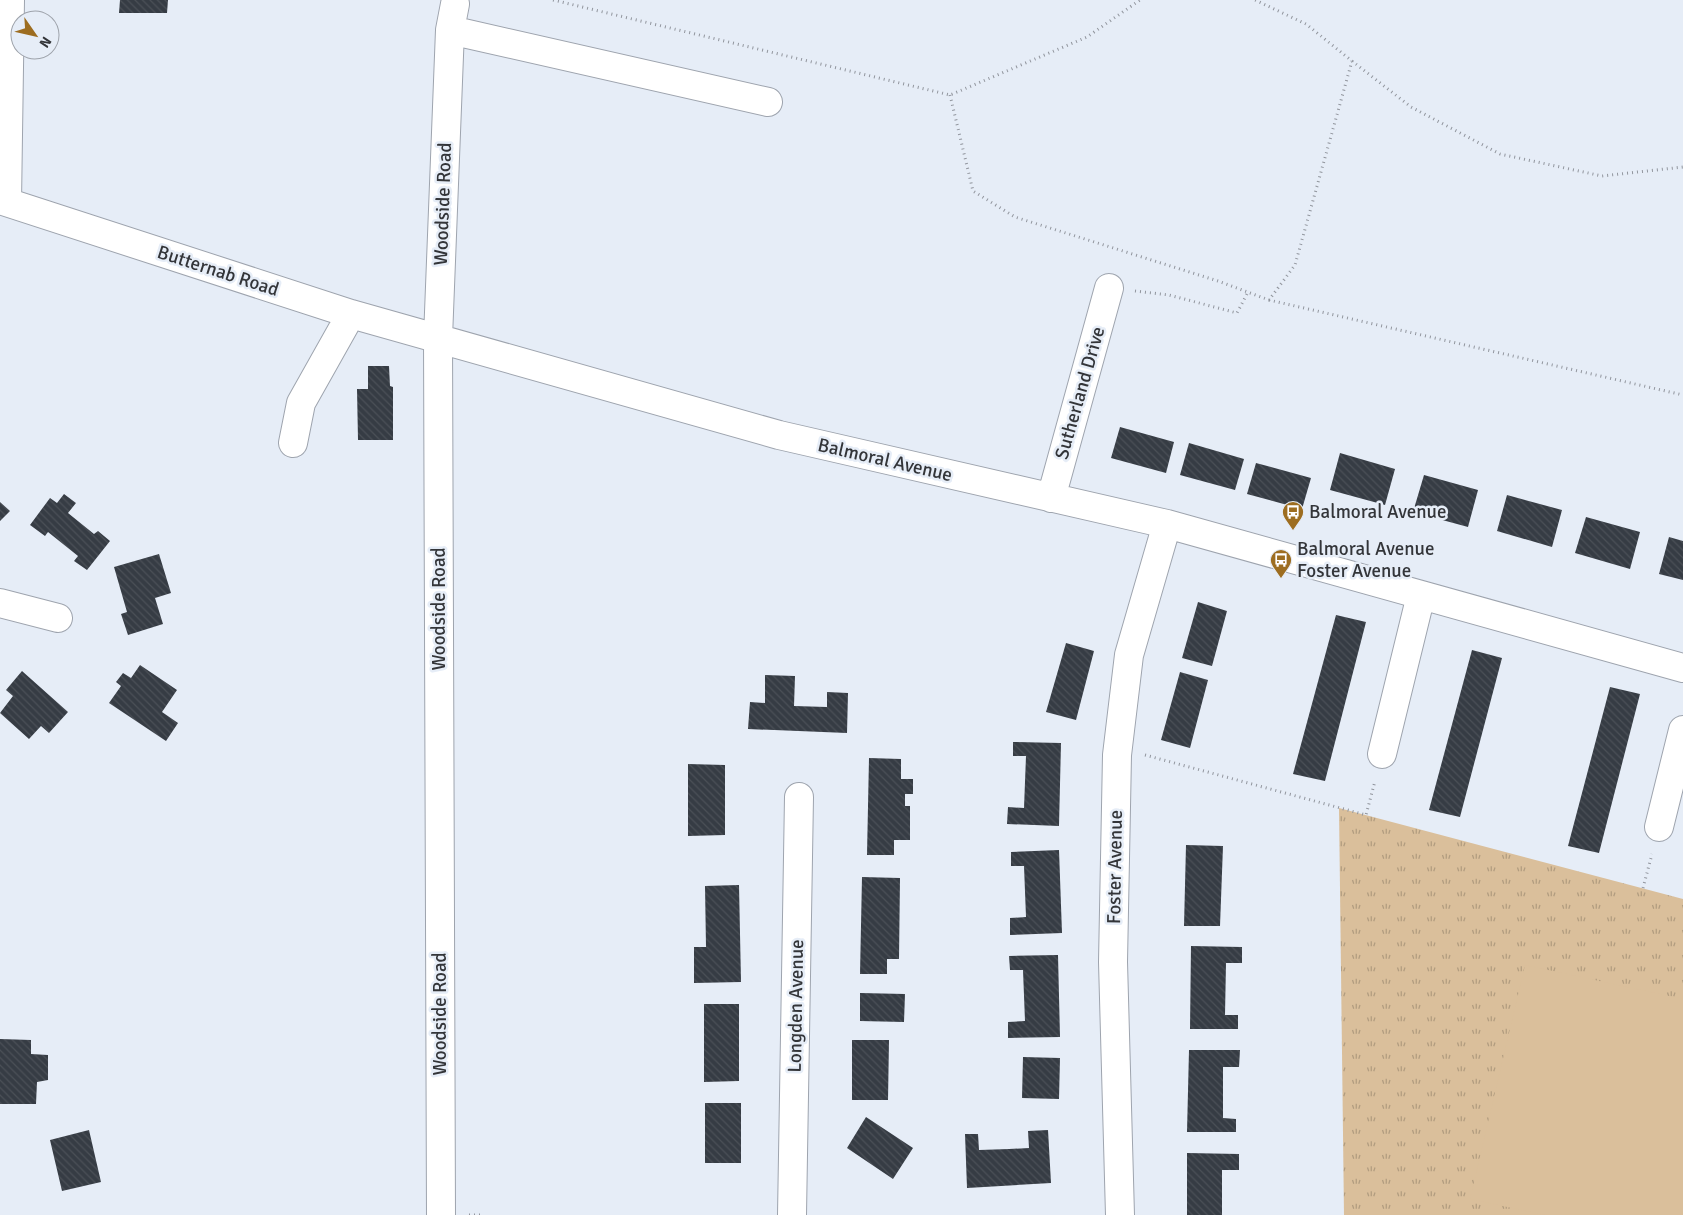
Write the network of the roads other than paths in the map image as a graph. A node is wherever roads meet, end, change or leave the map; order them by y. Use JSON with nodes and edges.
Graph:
{"nodes":[{"id":1,"x":10,"y":0,"type":"edge"},
{"id":2,"x":455,"y":4,"type":"dead end"},
{"id":3,"x":450,"y":30,"type":"junction"},
{"id":4,"x":768,"y":102,"type":"dead end"},
{"id":5,"x":4,"y":201,"type":"edge"},
{"id":6,"x":1109,"y":288,"type":"road end"},
{"id":7,"x":352,"y":314,"type":"junction"},
{"id":8,"x":438,"y":338,"type":"junction"},
{"id":9,"x":293,"y":443,"type":"dead end"},
{"id":10,"x":1051,"y":498,"type":"junction"},
{"id":11,"x":1166,"y":524,"type":"junction"},
{"id":12,"x":1421,"y":595,"type":"junction"},
{"id":13,"x":0,"y":603,"type":"edge"},
{"id":14,"x":58,"y":618,"type":"dead end"},
{"id":15,"x":1683,"y":668,"type":"edge"},
{"id":16,"x":1683,"y":730,"type":"edge"},
{"id":17,"x":1382,"y":754,"type":"road end"},
{"id":18,"x":799,"y":797,"type":"dead end"},
{"id":19,"x":1659,"y":827,"type":"road end"},
{"id":20,"x":440,"y":1215,"type":"edge"},
{"id":21,"x":792,"y":1215,"type":"edge"},
{"id":22,"x":1120,"y":1215,"type":"edge"}],
"edges":[{"from":1,"to":5,"type":"street"},
{"from":2,"to":3,"type":"street","name":"Woodside Road"},
{"from":3,"to":4,"type":"street"},
{"from":3,"to":8,"type":"street","name":"Woodside Road"},
{"from":5,"to":7,"type":"street","name":"Butternab Road"},
{"from":6,"to":10,"type":"street","name":"Sutherland Drive"},
{"from":7,"to":8,"type":"street","name":"Butternab Road"},
{"from":7,"to":9,"type":"street"},
{"from":8,"to":10,"type":"street","name":"Balmoral Avenue"},
{"from":8,"to":20,"type":"street","name":"Woodside Road"},
{"from":10,"to":11,"type":"street","name":"Balmoral Avenue"},
{"from":11,"to":12,"type":"street","name":"Balmoral Avenue"},
{"from":11,"to":22,"type":"street","name":"Foster Avenue"},
{"from":12,"to":15,"type":"street","name":"Balmoral Avenue"},
{"from":12,"to":17,"type":"street"},
{"from":13,"to":14,"type":"street"},
{"from":16,"to":19,"type":"street"},
{"from":18,"to":21,"type":"street","name":"Longden Avenue"}]}
